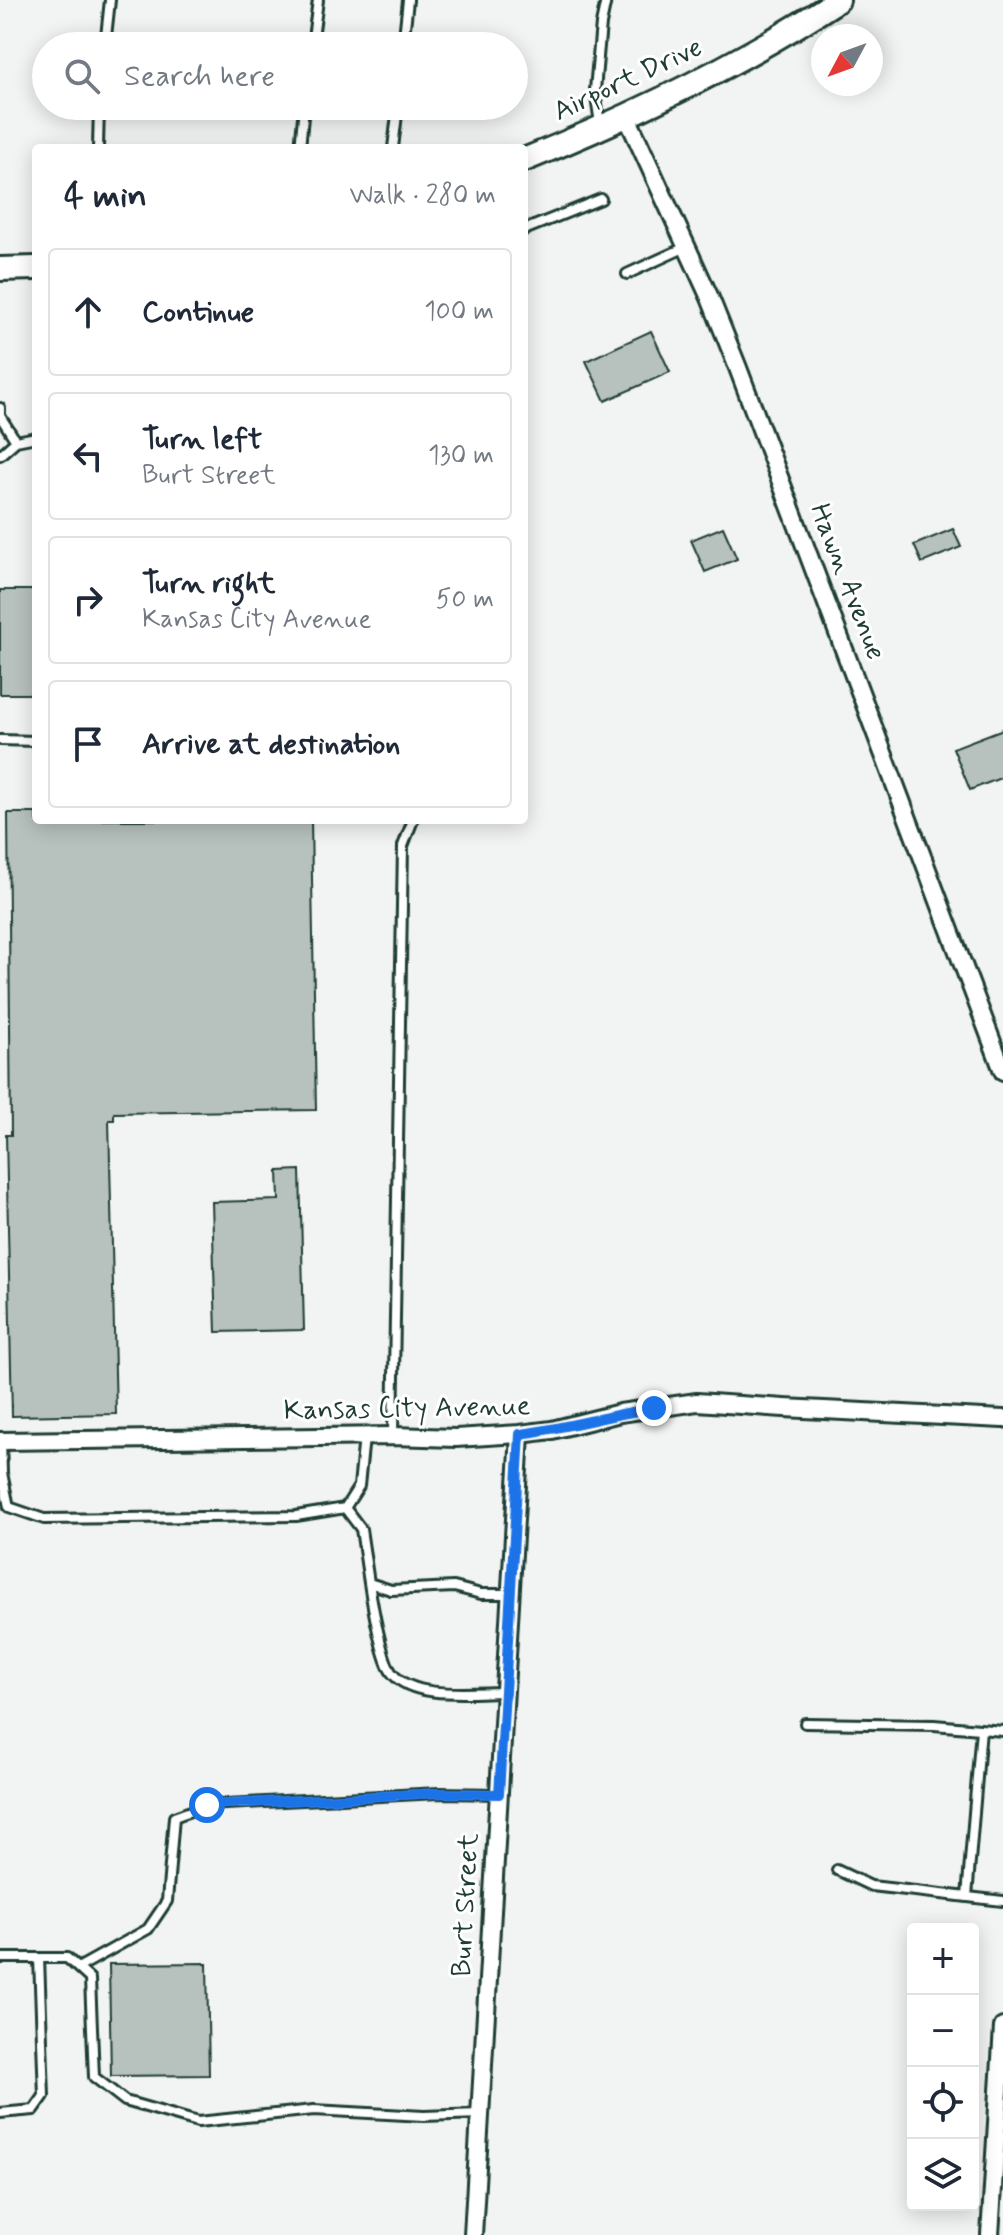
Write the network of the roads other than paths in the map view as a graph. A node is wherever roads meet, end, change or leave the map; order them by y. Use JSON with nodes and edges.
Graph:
{"nodes":[{"id":1,"x":110,"y":0,"type":"edge"},
{"id":2,"x":318,"y":0,"type":"edge"},
{"id":3,"x":408,"y":0,"type":"edge"},
{"id":4,"x":606,"y":0,"type":"edge"},
{"id":5,"x":838,"y":0,"type":"edge"},
{"id":6,"x":107,"y":32,"type":"edge"},
{"id":7,"x":314,"y":32,"type":"edge"},
{"id":8,"x":405,"y":32,"type":"edge"},
{"id":9,"x":627,"y":117,"type":"junction"},
{"id":10,"x":99,"y":120,"type":"edge"},
{"id":11,"x":303,"y":120,"type":"edge"},
{"id":12,"x":396,"y":120,"type":"edge"},
{"id":13,"x":601,"y":129,"type":"junction"},
{"id":14,"x":98,"y":144,"type":"edge"},
{"id":15,"x":300,"y":144,"type":"edge"},
{"id":16,"x":393,"y":144,"type":"edge"},
{"id":17,"x":528,"y":158,"type":"edge"},
{"id":18,"x":601,"y":199,"type":"dead end"},
{"id":19,"x":528,"y":228,"type":"edge"},
{"id":20,"x":686,"y":246,"type":"junction"},
{"id":21,"x":32,"y":268,"type":"edge"},
{"id":22,"x":0,"y":269,"type":"edge"},
{"id":23,"x":627,"y":274,"type":"dead end"},
{"id":24,"x":0,"y":408,"type":"edge"},
{"id":25,"x":32,"y":438,"type":"edge"},
{"id":26,"x":16,"y":441,"type":"junction"},
{"id":27,"x":0,"y":455,"type":"edge"},
{"id":28,"x":0,"y":740,"type":"edge"},
{"id":29,"x":32,"y":741,"type":"edge"},
{"id":30,"x":411,"y":824,"type":"edge"},
{"id":31,"x":1003,"y":1071,"type":"edge"},
{"id":32,"x":1003,"y":1419,"type":"edge"},
{"id":33,"x":520,"y":1434,"type":"junction"},
{"id":34,"x":393,"y":1436,"type":"junction"},
{"id":35,"x":364,"y":1437,"type":"junction"},
{"id":36,"x":1,"y":1441,"type":"edge"},
{"id":37,"x":345,"y":1508,"type":"junction"},
{"id":38,"x":369,"y":1583,"type":"junction"},
{"id":39,"x":510,"y":1594,"type":"junction"},
{"id":40,"x":505,"y":1692,"type":"junction"},
{"id":41,"x":805,"y":1723,"type":"dead end"},
{"id":42,"x":981,"y":1729,"type":"junction"},
{"id":43,"x":1003,"y":1731,"type":"edge"},
{"id":44,"x":499,"y":1794,"type":"junction"},
{"id":45,"x":837,"y":1870,"type":"dead end"},
{"id":46,"x":967,"y":1897,"type":"junction"},
{"id":47,"x":1003,"y":1901,"type":"edge"},
{"id":48,"x":0,"y":1958,"type":"edge"},
{"id":49,"x":39,"y":1958,"type":"junction"},
{"id":50,"x":78,"y":1968,"type":"junction"},
{"id":51,"x":1003,"y":2027,"type":"edge"},
{"id":52,"x":1002,"y":2072,"type":"edge"},
{"id":53,"x":0,"y":2113,"type":"edge"},
{"id":54,"x":480,"y":2114,"type":"junction"},
{"id":55,"x":1000,"y":2138,"type":"edge"},
{"id":56,"x":997,"y":2208,"type":"edge"},
{"id":57,"x":473,"y":2235,"type":"edge"},
{"id":58,"x":990,"y":2235,"type":"edge"}],
"edges":[{"from":1,"to":6,"type":"lane"},
{"from":2,"to":7,"type":"lane"},
{"from":3,"to":8,"type":"lane"},
{"from":4,"to":13,"type":"lane"},
{"from":5,"to":9,"type":"street","name":"Airport Drive"},
{"from":9,"to":13,"type":"street","name":"Airport Drive"},
{"from":9,"to":20,"type":"street","name":"Hawn Avenue"},
{"from":10,"to":14,"type":"lane"},
{"from":11,"to":15,"type":"lane"},
{"from":12,"to":16,"type":"lane"},
{"from":13,"to":17,"type":"street","name":"Airport Drive"},
{"from":18,"to":19,"type":"lane"},
{"from":20,"to":23,"type":"lane"},
{"from":20,"to":31,"type":"street","name":"Hawn Avenue"},
{"from":21,"to":22,"type":"street"},
{"from":24,"to":26,"type":"lane"},
{"from":25,"to":26,"type":"lane"},
{"from":26,"to":27,"type":"lane"},
{"from":28,"to":29,"type":"lane"},
{"from":30,"to":34,"type":"lane"},
{"from":32,"to":33,"type":"street","name":"Kansas City Avenue"},
{"from":33,"to":34,"type":"street","name":"Kansas City Avenue"},
{"from":33,"to":39,"type":"street","name":"Burt Street"},
{"from":34,"to":35,"type":"street","name":"Kansas City Avenue"},
{"from":35,"to":36,"type":"street","name":"Kansas City Avenue"},
{"from":35,"to":37,"type":"lane"},
{"from":36,"to":37,"type":"lane"},
{"from":37,"to":38,"type":"lane"},
{"from":38,"to":39,"type":"lane"},
{"from":38,"to":40,"type":"lane"},
{"from":39,"to":40,"type":"street","name":"Burt Street"},
{"from":40,"to":44,"type":"street","name":"Burt Street"},
{"from":41,"to":42,"type":"lane"},
{"from":42,"to":43,"type":"lane"},
{"from":42,"to":46,"type":"lane"},
{"from":44,"to":50,"type":"lane"},
{"from":44,"to":54,"type":"street","name":"Burt Street"},
{"from":45,"to":46,"type":"lane"},
{"from":46,"to":47,"type":"lane"},
{"from":48,"to":49,"type":"lane"},
{"from":49,"to":50,"type":"lane"},
{"from":49,"to":53,"type":"lane"},
{"from":50,"to":54,"type":"lane"},
{"from":51,"to":52,"type":"street"},
{"from":52,"to":55,"type":"street"},
{"from":54,"to":57,"type":"street","name":"Burt Street"},
{"from":55,"to":56,"type":"street"},
{"from":56,"to":58,"type":"street"}]}
